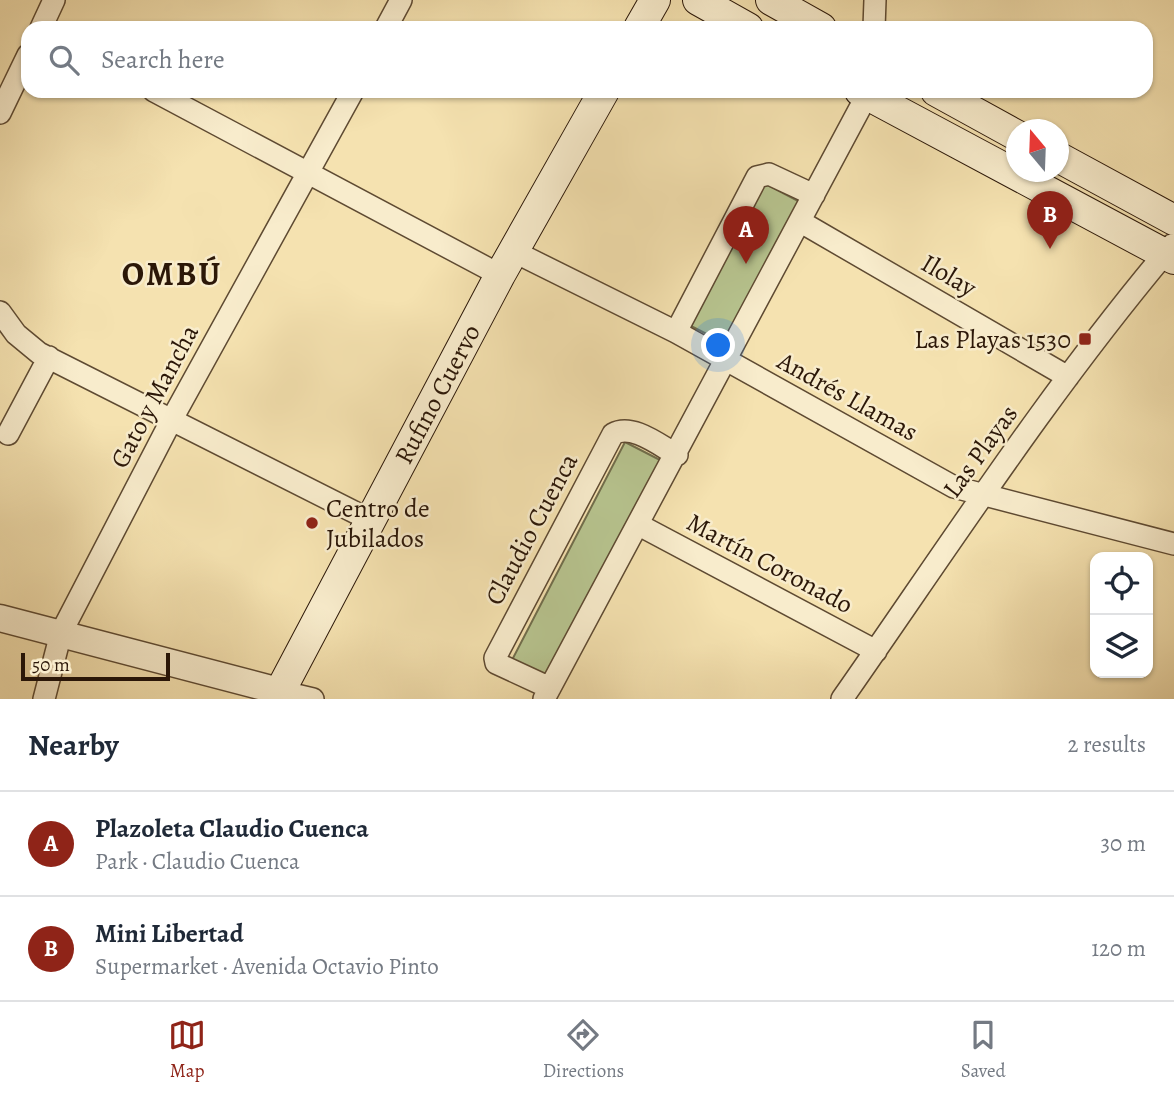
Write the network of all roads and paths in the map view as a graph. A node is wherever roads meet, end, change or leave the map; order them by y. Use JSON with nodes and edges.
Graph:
{"nodes":[{"id":1,"x":54,"y":0,"type":"edge"},
{"id":2,"x":401,"y":0,"type":"edge"},
{"id":3,"x":655,"y":0,"type":"edge"},
{"id":4,"x":698,"y":0,"type":"edge"},
{"id":5,"x":771,"y":0,"type":"edge"},
{"id":6,"x":875,"y":0,"type":"edge"},
{"id":7,"x":44,"y":21,"type":"edge"},
{"id":8,"x":390,"y":21,"type":"edge"},
{"id":9,"x":643,"y":21,"type":"edge"},
{"id":10,"x":736,"y":21,"type":"edge"},
{"id":11,"x":808,"y":21,"type":"edge"},
{"id":12,"x":874,"y":21,"type":"edge"},
{"id":13,"x":9,"y":73,"type":"edge"},
{"id":14,"x":167,"y":98,"type":"edge"},
{"id":15,"x":349,"y":98,"type":"edge"},
{"id":16,"x":600,"y":98,"type":"edge"},
{"id":17,"x":862,"y":98,"type":"edge"},
{"id":18,"x":874,"y":98,"type":"edge"},
{"id":19,"x":949,"y":98,"type":"edge"},
{"id":20,"x":0,"y":113,"type":"edge"},
{"id":21,"x":1006,"y":129,"type":"edge"},
{"id":22,"x":1069,"y":163,"type":"edge"},
{"id":23,"x":308,"y":173,"type":"junction"},
{"id":24,"x":814,"y":195,"type":"junction"},
{"id":25,"x":1174,"y":220,"type":"edge"},
{"id":26,"x":801,"y":222,"type":"junction"},
{"id":27,"x":1171,"y":252,"type":"edge"},
{"id":28,"x":507,"y":263,"type":"junction"},
{"id":29,"x":0,"y":312,"type":"edge"},
{"id":30,"x":676,"y":332,"type":"junction"},
{"id":31,"x":49,"y":357,"type":"junction"},
{"id":32,"x":727,"y":362,"type":"junction"},
{"id":33,"x":1068,"y":377,"type":"junction"},
{"id":34,"x":172,"y":419,"type":"junction"},
{"id":35,"x":8,"y":434,"type":"dead end"},
{"id":36,"x":677,"y":455,"type":"junction"},
{"id":37,"x":982,"y":496,"type":"junction"},
{"id":38,"x":370,"y":520,"type":"junction"},
{"id":39,"x":639,"y":525,"type":"junction"},
{"id":40,"x":1174,"y":544,"type":"edge"},
{"id":41,"x":0,"y":618,"type":"edge"},
{"id":42,"x":61,"y":634,"type":"junction"},
{"id":43,"x":876,"y":651,"type":"junction"},
{"id":44,"x":547,"y":693,"type":"edge"},
{"id":45,"x":277,"y":695,"type":"edge"},
{"id":46,"x":44,"y":699,"type":"edge"},
{"id":47,"x":313,"y":699,"type":"edge"},
{"id":48,"x":842,"y":699,"type":"edge"}],
"edges":[{"from":1,"to":7,"type":"street"},
{"from":2,"to":8,"type":"street"},
{"from":3,"to":9,"type":"main road"},
{"from":4,"to":10,"type":"main road"},
{"from":5,"to":11,"type":"main road"},
{"from":6,"to":12,"type":"street"},
{"from":13,"to":20,"type":"street"},
{"from":14,"to":23,"type":"street","name":"Andrés Llamas"},
{"from":15,"to":23,"type":"street","name":"Gato y Mancha"},
{"from":16,"to":28,"type":"main road","name":"Rufino Cuervo"},
{"from":17,"to":24,"type":"street","name":"Claudio Cuenca"},
{"from":18,"to":27,"type":"main road"},
{"from":19,"to":21,"type":"main road"},
{"from":22,"to":25,"type":"main road"},
{"from":23,"to":28,"type":"street","name":"Andrés Llamas"},
{"from":23,"to":34,"type":"street","name":"Gato y Mancha"},
{"from":24,"to":26,"type":"street","name":"Claudio Cuenca"},
{"from":24,"to":30,"type":"street"},
{"from":26,"to":32,"type":"street","name":"Claudio Cuenca"},
{"from":26,"to":33,"type":"street","name":"Ilolay"},
{"from":27,"to":33,"type":"street","name":"Las Playas"},
{"from":28,"to":30,"type":"street","name":"Andrés Llamas"},
{"from":28,"to":38,"type":"main road","name":"Rufino Cuervo"},
{"from":29,"to":31,"type":"street"},
{"from":30,"to":32,"type":"street","name":"Andrés Llamas"},
{"from":31,"to":34,"type":"street"},
{"from":31,"to":35,"type":"street"},
{"from":32,"to":36,"type":"street","name":"Claudio Cuenca"},
{"from":32,"to":37,"type":"street","name":"Andrés Llamas"},
{"from":33,"to":37,"type":"street","name":"Las Playas"},
{"from":34,"to":38,"type":"street"},
{"from":34,"to":42,"type":"street","name":"Gato y Mancha"},
{"from":36,"to":39,"type":"street","name":"Claudio Cuenca"},
{"from":36,"to":44,"type":"street","name":"Claudio Cuenca"},
{"from":37,"to":40,"type":"street","name":"Andrés Llamas"},
{"from":37,"to":43,"type":"street","name":"Las Playas"},
{"from":38,"to":45,"type":"main road","name":"Rufino Cuervo"},
{"from":39,"to":43,"type":"street","name":"Martín Coronado"},
{"from":39,"to":44,"type":"street","name":"Claudio Cuenca"},
{"from":41,"to":42,"type":"street"},
{"from":42,"to":45,"type":"street"},
{"from":42,"to":46,"type":"street","name":"Gato y Mancha"},
{"from":43,"to":48,"type":"street","name":"Las Playas"},
{"from":45,"to":47,"type":"street"}]}
